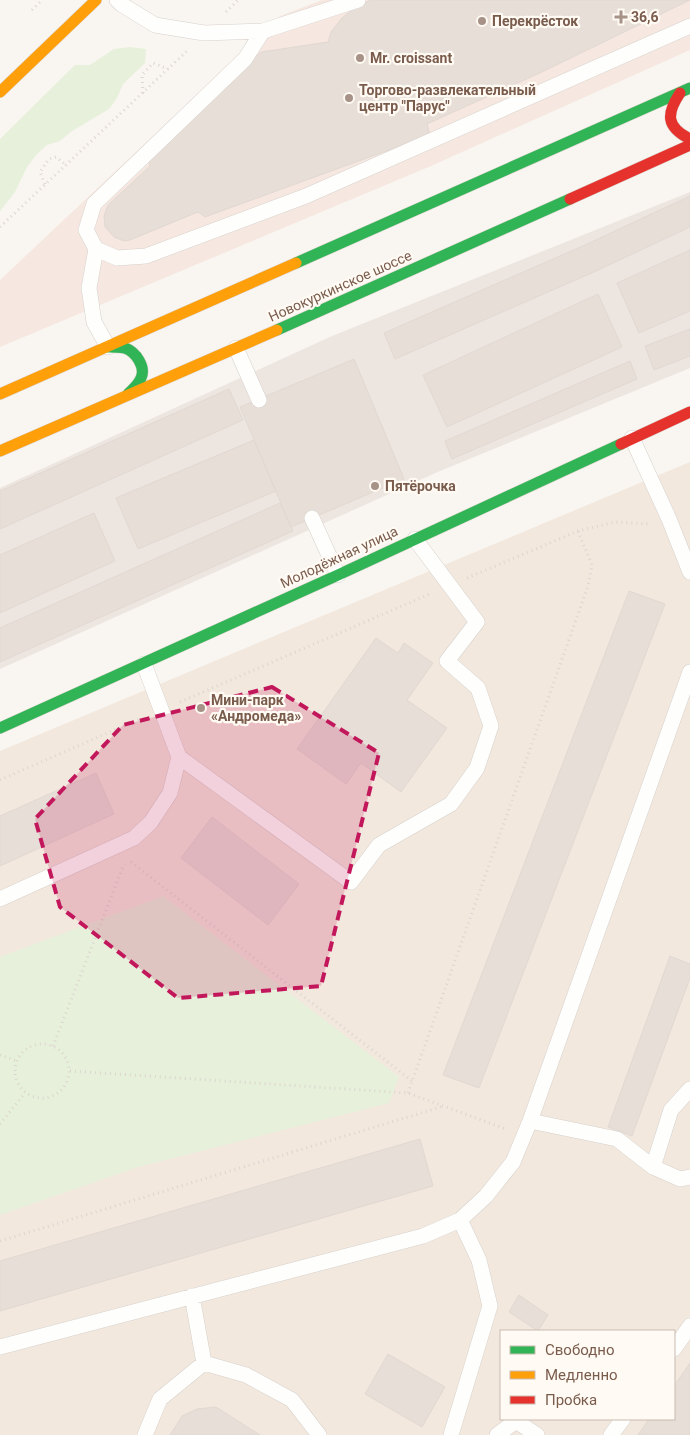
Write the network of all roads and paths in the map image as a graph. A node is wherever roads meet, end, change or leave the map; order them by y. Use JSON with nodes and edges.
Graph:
{"nodes":[{"id":1,"x":42,"y":0,"type":"edge"},
{"id":2,"x":96,"y":0,"type":"edge"},
{"id":3,"x":118,"y":0,"type":"edge"},
{"id":4,"x":238,"y":0,"type":"edge"},
{"id":5,"x":358,"y":0,"type":"edge"},
{"id":6,"x":32,"y":10,"type":"dead end"},
{"id":7,"x":690,"y":26,"type":"edge"},
{"id":8,"x":263,"y":30,"type":"junction"},
{"id":9,"x":204,"y":33,"type":"junction"},
{"id":10,"x":168,"y":69,"type":"junction"},
{"id":11,"x":685,"y":91,"type":"edge"},
{"id":12,"x":0,"y":92,"type":"edge"},
{"id":13,"x":144,"y":93,"type":"junction"},
{"id":14,"x":690,"y":139,"type":"edge"},
{"id":15,"x":690,"y":145,"type":"edge"},
{"id":16,"x":66,"y":165,"type":"junction"},
{"id":17,"x":45,"y":184,"type":"junction"},
{"id":18,"x":0,"y":227,"type":"edge"},
{"id":19,"x":96,"y":249,"type":"junction"},
{"id":20,"x":108,"y":347,"type":"junction"},
{"id":21,"x":236,"y":348,"type":"junction"},
{"id":22,"x":0,"y":394,"type":"edge"},
{"id":23,"x":128,"y":394,"type":"junction"},
{"id":24,"x":259,"y":400,"type":"dead end"},
{"id":25,"x":690,"y":412,"type":"edge"},
{"id":26,"x":632,"y":438,"type":"junction"},
{"id":27,"x":0,"y":451,"type":"edge"},
{"id":28,"x":312,"y":518,"type":"dead end"},
{"id":29,"x":669,"y":520,"type":"junction"},
{"id":30,"x":578,"y":531,"type":"junction"},
{"id":31,"x":415,"y":539,"type":"junction"},
{"id":32,"x":690,"y":572,"type":"edge"},
{"id":33,"x":338,"y":575,"type":"junction"},
{"id":34,"x":449,"y":586,"type":"junction"},
{"id":35,"x":144,"y":664,"type":"junction"},
{"id":36,"x":690,"y":672,"type":"edge"},
{"id":37,"x":161,"y":710,"type":"junction"},
{"id":38,"x":0,"y":728,"type":"edge"},
{"id":39,"x":179,"y":757,"type":"junction"},
{"id":40,"x":0,"y":780,"type":"edge"},
{"id":41,"x":0,"y":899,"type":"edge"},
{"id":42,"x":53,"y":1046,"type":"junction"},
{"id":43,"x":0,"y":1055,"type":"edge"},
{"id":44,"x":17,"y":1060,"type":"junction"},
{"id":45,"x":70,"y":1071,"type":"junction"},
{"id":46,"x":412,"y":1081,"type":"junction"},
{"id":47,"x":690,"y":1089,"type":"edge"},
{"id":48,"x":25,"y":1093,"type":"junction"},
{"id":49,"x":408,"y":1093,"type":"junction"},
{"id":50,"x":444,"y":1106,"type":"junction"},
{"id":51,"x":530,"y":1121,"type":"junction"},
{"id":52,"x":0,"y":1124,"type":"edge"},
{"id":53,"x":524,"y":1136,"type":"junction"},
{"id":54,"x":653,"y":1167,"type":"junction"},
{"id":55,"x":690,"y":1177,"type":"edge"},
{"id":56,"x":460,"y":1220,"type":"junction"},
{"id":57,"x":0,"y":1241,"type":"edge"},
{"id":58,"x":192,"y":1296,"type":"junction"},
{"id":59,"x":690,"y":1326,"type":"edge"},
{"id":60,"x":0,"y":1347,"type":"edge"},
{"id":61,"x":675,"y":1348,"type":"edge"},
{"id":62,"x":204,"y":1363,"type":"junction"},
{"id":63,"x":622,"y":1420,"type":"edge"},
{"id":64,"x":145,"y":1435,"type":"edge"},
{"id":65,"x":318,"y":1435,"type":"edge"},
{"id":66,"x":451,"y":1435,"type":"edge"},
{"id":67,"x":497,"y":1435,"type":"edge"},
{"id":68,"x":537,"y":1435,"type":"edge"},
{"id":69,"x":611,"y":1435,"type":"edge"}],
"edges":[{"from":1,"to":6,"type":"path"},
{"from":2,"to":12,"type":"main road"},
{"from":3,"to":9,"type":"lane"},
{"from":4,"to":9,"type":"path"},
{"from":5,"to":8,"type":"lane"},
{"from":7,"to":19,"type":"lane"},
{"from":8,"to":9,"type":"lane"},
{"from":8,"to":19,"type":"lane"},
{"from":9,"to":10,"type":"path"},
{"from":10,"to":13,"type":"path"},
{"from":10,"to":13,"type":"path"},
{"from":11,"to":14,"type":"main road"},
{"from":11,"to":20,"type":"main road"},
{"from":13,"to":16,"type":"path"},
{"from":15,"to":21,"type":"main road","name":"Новокуркинское шоссе"},
{"from":16,"to":17,"type":"path"},
{"from":16,"to":17,"type":"path"},
{"from":17,"to":18,"type":"path"},
{"from":19,"to":20,"type":"lane"},
{"from":20,"to":22,"type":"main road"},
{"from":20,"to":23,"type":"main road"},
{"from":21,"to":23,"type":"main road","name":"Новокуркинское шоссе"},
{"from":21,"to":24,"type":"lane"},
{"from":23,"to":27,"type":"main road","name":"Новокуркинское шоссе"},
{"from":25,"to":26,"type":"main road","name":"Молодёжная улица"},
{"from":26,"to":29,"type":"lane"},
{"from":26,"to":31,"type":"main road","name":"Молодёжная улица"},
{"from":28,"to":33,"type":"lane"},
{"from":29,"to":30,"type":"path"},
{"from":29,"to":32,"type":"lane"},
{"from":30,"to":34,"type":"path"},
{"from":30,"to":46,"type":"path"},
{"from":31,"to":33,"type":"main road","name":"Молодёжная улица"},
{"from":31,"to":34,"type":"lane"},
{"from":33,"to":35,"type":"main road","name":"Молодёжная улица"},
{"from":34,"to":37,"type":"path"},
{"from":34,"to":39,"type":"lane"},
{"from":35,"to":37,"type":"lane"},
{"from":35,"to":38,"type":"main road","name":"Молодёжная улица"},
{"from":36,"to":51,"type":"lane"},
{"from":37,"to":39,"type":"lane"},
{"from":37,"to":40,"type":"path"},
{"from":39,"to":41,"type":"lane"},
{"from":42,"to":44,"type":"path"},
{"from":42,"to":45,"type":"path"},
{"from":42,"to":46,"type":"path"},
{"from":43,"to":44,"type":"path"},
{"from":44,"to":48,"type":"path"},
{"from":45,"to":48,"type":"path"},
{"from":45,"to":49,"type":"path"},
{"from":46,"to":49,"type":"path"},
{"from":47,"to":54,"type":"lane"},
{"from":48,"to":52,"type":"path"},
{"from":49,"to":50,"type":"path"},
{"from":50,"to":53,"type":"path"},
{"from":50,"to":57,"type":"path"},
{"from":51,"to":53,"type":"lane"},
{"from":51,"to":54,"type":"lane"},
{"from":53,"to":56,"type":"lane"},
{"from":54,"to":55,"type":"lane"},
{"from":56,"to":58,"type":"lane"},
{"from":56,"to":66,"type":"lane"},
{"from":58,"to":60,"type":"lane"},
{"from":58,"to":62,"type":"lane"},
{"from":59,"to":61,"type":"lane"},
{"from":62,"to":64,"type":"lane"},
{"from":62,"to":65,"type":"lane"},
{"from":63,"to":69,"type":"lane"},
{"from":67,"to":68,"type":"lane"}]}
